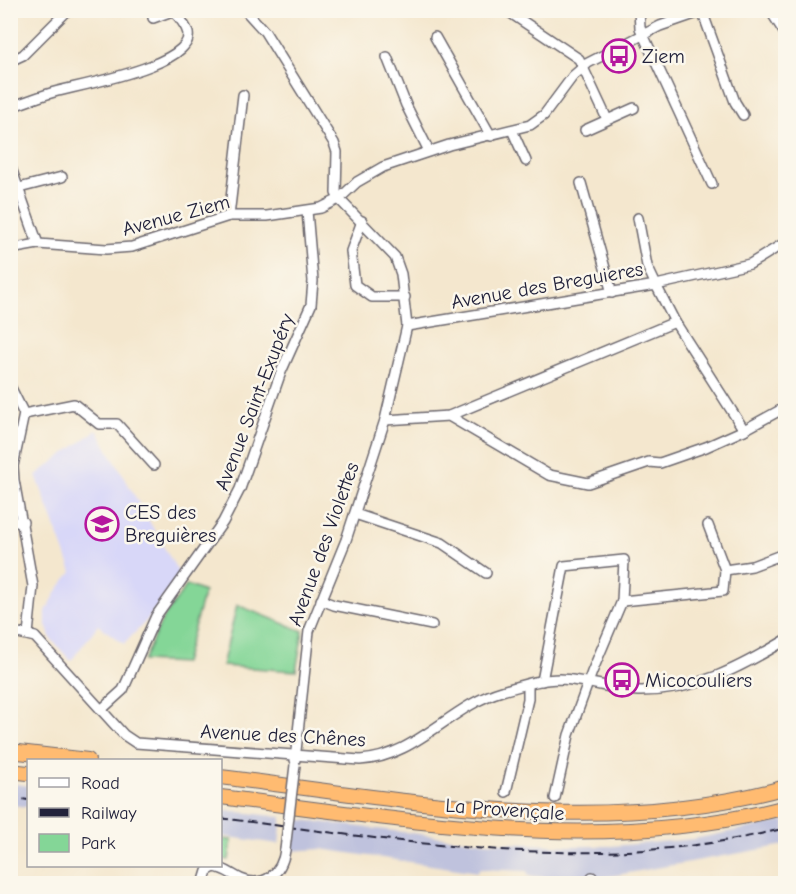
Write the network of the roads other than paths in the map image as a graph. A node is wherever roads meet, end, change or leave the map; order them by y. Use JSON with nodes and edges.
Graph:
{"nodes":[{"id":1,"x":68,"y":10,"type":"edge"},
{"id":2,"x":245,"y":10,"type":"edge"},
{"id":3,"x":506,"y":10,"type":"edge"},
{"id":4,"x":639,"y":10,"type":"edge"},
{"id":5,"x":770,"y":10,"type":"edge"},
{"id":6,"x":704,"y":11,"type":"edge"},
{"id":7,"x":153,"y":18,"type":"dead end"},
{"id":8,"x":786,"y":34,"type":"edge"},
{"id":9,"x":643,"y":35,"type":"junction"},
{"id":10,"x":435,"y":37,"type":"dead end"},
{"id":11,"x":387,"y":57,"type":"dead end"},
{"id":12,"x":10,"y":61,"type":"edge"},
{"id":13,"x":583,"y":66,"type":"junction"},
{"id":14,"x":243,"y":95,"type":"dead end"},
{"id":15,"x":10,"y":108,"type":"edge"},
{"id":16,"x":634,"y":108,"type":"dead end"},
{"id":17,"x":744,"y":115,"type":"dead end"},
{"id":18,"x":607,"y":119,"type":"junction"},
{"id":19,"x":512,"y":130,"type":"junction"},
{"id":20,"x":585,"y":130,"type":"dead end"},
{"id":21,"x":491,"y":136,"type":"junction"},
{"id":22,"x":429,"y":151,"type":"junction"},
{"id":23,"x":526,"y":161,"type":"dead end"},
{"id":24,"x":10,"y":165,"type":"edge"},
{"id":25,"x":62,"y":177,"type":"dead end"},
{"id":26,"x":581,"y":183,"type":"dead end"},
{"id":27,"x":712,"y":184,"type":"dead end"},
{"id":28,"x":19,"y":188,"type":"junction"},
{"id":29,"x":339,"y":199,"type":"junction"},
{"id":30,"x":307,"y":211,"type":"junction"},
{"id":31,"x":229,"y":216,"type":"junction"},
{"id":32,"x":638,"y":218,"type":"dead end"},
{"id":33,"x":362,"y":221,"type":"junction"},
{"id":34,"x":786,"y":242,"type":"edge"},
{"id":35,"x":38,"y":243,"type":"junction"},
{"id":36,"x":10,"y":249,"type":"edge"},
{"id":37,"x":656,"y":285,"type":"junction"},
{"id":38,"x":612,"y":293,"type":"junction"},
{"id":39,"x":405,"y":297,"type":"junction"},
{"id":40,"x":675,"y":322,"type":"junction"},
{"id":41,"x":407,"y":326,"type":"junction"},
{"id":42,"x":10,"y":386,"type":"edge"},
{"id":43,"x":786,"y":407,"type":"edge"},
{"id":44,"x":24,"y":414,"type":"junction"},
{"id":45,"x":449,"y":416,"type":"junction"},
{"id":46,"x":386,"y":420,"type":"junction"},
{"id":47,"x":744,"y":429,"type":"junction"},
{"id":48,"x":154,"y":465,"type":"dead end"},
{"id":49,"x":355,"y":514,"type":"junction"},
{"id":50,"x":10,"y":522,"type":"edge"},
{"id":51,"x":23,"y":522,"type":"junction"},
{"id":52,"x":708,"y":525,"type":"dead end"},
{"id":53,"x":786,"y":553,"type":"edge"},
{"id":54,"x":725,"y":570,"type":"junction"},
{"id":55,"x":486,"y":573,"type":"dead end"},
{"id":56,"x":321,"y":600,"type":"junction"},
{"id":57,"x":622,"y":601,"type":"junction"},
{"id":58,"x":432,"y":625,"type":"dead end"},
{"id":59,"x":10,"y":631,"type":"edge"},
{"id":60,"x":28,"y":634,"type":"junction"},
{"id":61,"x":786,"y":640,"type":"edge"},
{"id":62,"x":542,"y":681,"type":"junction"},
{"id":63,"x":528,"y":684,"type":"junction"},
{"id":64,"x":588,"y":684,"type":"junction"},
{"id":65,"x":101,"y":710,"type":"junction"},
{"id":66,"x":10,"y":751,"type":"edge"},
{"id":67,"x":79,"y":759,"type":"edge"},
{"id":68,"x":295,"y":760,"type":"junction"},
{"id":69,"x":10,"y":771,"type":"edge"},
{"id":70,"x":27,"y":774,"type":"edge"},
{"id":71,"x":222,"y":777,"type":"edge"},
{"id":72,"x":786,"y":787,"type":"edge"},
{"id":73,"x":506,"y":792,"type":"dead end"},
{"id":74,"x":222,"y":797,"type":"edge"},
{"id":75,"x":555,"y":798,"type":"dead end"},
{"id":76,"x":786,"y":807,"type":"edge"},
{"id":77,"x":203,"y":884,"type":"edge"}],
"edges":[{"from":1,"to":12,"type":"street"},
{"from":2,"to":29,"type":"street"},
{"from":3,"to":13,"type":"street"},
{"from":4,"to":9,"type":"street"},
{"from":5,"to":8,"type":"street"},
{"from":6,"to":9,"type":"street","name":"Avenue Ziem"},
{"from":6,"to":17,"type":"street"},
{"from":7,"to":15,"type":"street"},
{"from":9,"to":13,"type":"street","name":"Avenue Ziem"},
{"from":9,"to":27,"type":"street"},
{"from":10,"to":21,"type":"street"},
{"from":11,"to":22,"type":"street"},
{"from":13,"to":18,"type":"street"},
{"from":13,"to":19,"type":"street","name":"Avenue Ziem"},
{"from":14,"to":31,"type":"street"},
{"from":16,"to":18,"type":"street"},
{"from":18,"to":20,"type":"street"},
{"from":19,"to":21,"type":"street","name":"Avenue Ziem"},
{"from":19,"to":23,"type":"street"},
{"from":21,"to":22,"type":"street","name":"Avenue Ziem"},
{"from":22,"to":29,"type":"street","name":"Avenue Ziem"},
{"from":24,"to":28,"type":"street"},
{"from":25,"to":28,"type":"street"},
{"from":26,"to":38,"type":"street"},
{"from":28,"to":35,"type":"street"},
{"from":29,"to":30,"type":"street","name":"Avenue Ziem"},
{"from":29,"to":33,"type":"street","name":"Avenue des Violettes"},
{"from":30,"to":31,"type":"street","name":"Avenue Ziem"},
{"from":30,"to":65,"type":"street","name":"Avenue Saint-Exupéry"},
{"from":31,"to":35,"type":"street","name":"Avenue Ziem"},
{"from":32,"to":37,"type":"street"},
{"from":33,"to":39,"type":"street","name":"Avenue des Violettes"},
{"from":33,"to":39,"type":"street"},
{"from":34,"to":37,"type":"street"},
{"from":35,"to":36,"type":"street","name":"Avenue Ziem"},
{"from":37,"to":38,"type":"street","name":"Avenue des Breguieres"},
{"from":37,"to":40,"type":"street","name":"Avenue des Breguieres"},
{"from":38,"to":41,"type":"street","name":"Avenue des Breguieres"},
{"from":39,"to":41,"type":"street","name":"Avenue des Violettes"},
{"from":40,"to":45,"type":"street"},
{"from":40,"to":47,"type":"street","name":"Avenue des Breguieres"},
{"from":41,"to":46,"type":"street","name":"Avenue des Violettes"},
{"from":42,"to":44,"type":"street"},
{"from":43,"to":47,"type":"street"},
{"from":44,"to":48,"type":"street"},
{"from":44,"to":51,"type":"street"},
{"from":45,"to":46,"type":"street"},
{"from":45,"to":47,"type":"street"},
{"from":46,"to":49,"type":"street","name":"Avenue des Violettes"},
{"from":49,"to":55,"type":"street"},
{"from":49,"to":56,"type":"street","name":"Avenue des Violettes"},
{"from":50,"to":51,"type":"street"},
{"from":51,"to":60,"type":"street"},
{"from":52,"to":54,"type":"street"},
{"from":53,"to":54,"type":"street"},
{"from":54,"to":57,"type":"street"},
{"from":56,"to":58,"type":"street"},
{"from":56,"to":68,"type":"street","name":"Avenue des Violettes"},
{"from":57,"to":62,"type":"street"},
{"from":57,"to":64,"type":"street"},
{"from":59,"to":60,"type":"street"},
{"from":60,"to":65,"type":"street","name":"Avenue des Chênes"},
{"from":61,"to":64,"type":"street","name":"Avenue des Chênes"},
{"from":62,"to":63,"type":"street","name":"Avenue des Chênes"},
{"from":62,"to":64,"type":"street","name":"Avenue des Chênes"},
{"from":63,"to":68,"type":"street","name":"Avenue des Chênes"},
{"from":63,"to":73,"type":"street"},
{"from":64,"to":75,"type":"street"},
{"from":65,"to":68,"type":"street","name":"Avenue des Chênes"},
{"from":66,"to":67,"type":"highway"},
{"from":68,"to":77,"type":"street","name":"Avenue des Violettes","bridge":true},
{"from":69,"to":70,"type":"highway"},
{"from":71,"to":72,"type":"highway","name":"La Provençale"},
{"from":74,"to":76,"type":"highway","name":"La Provençale"}]}
